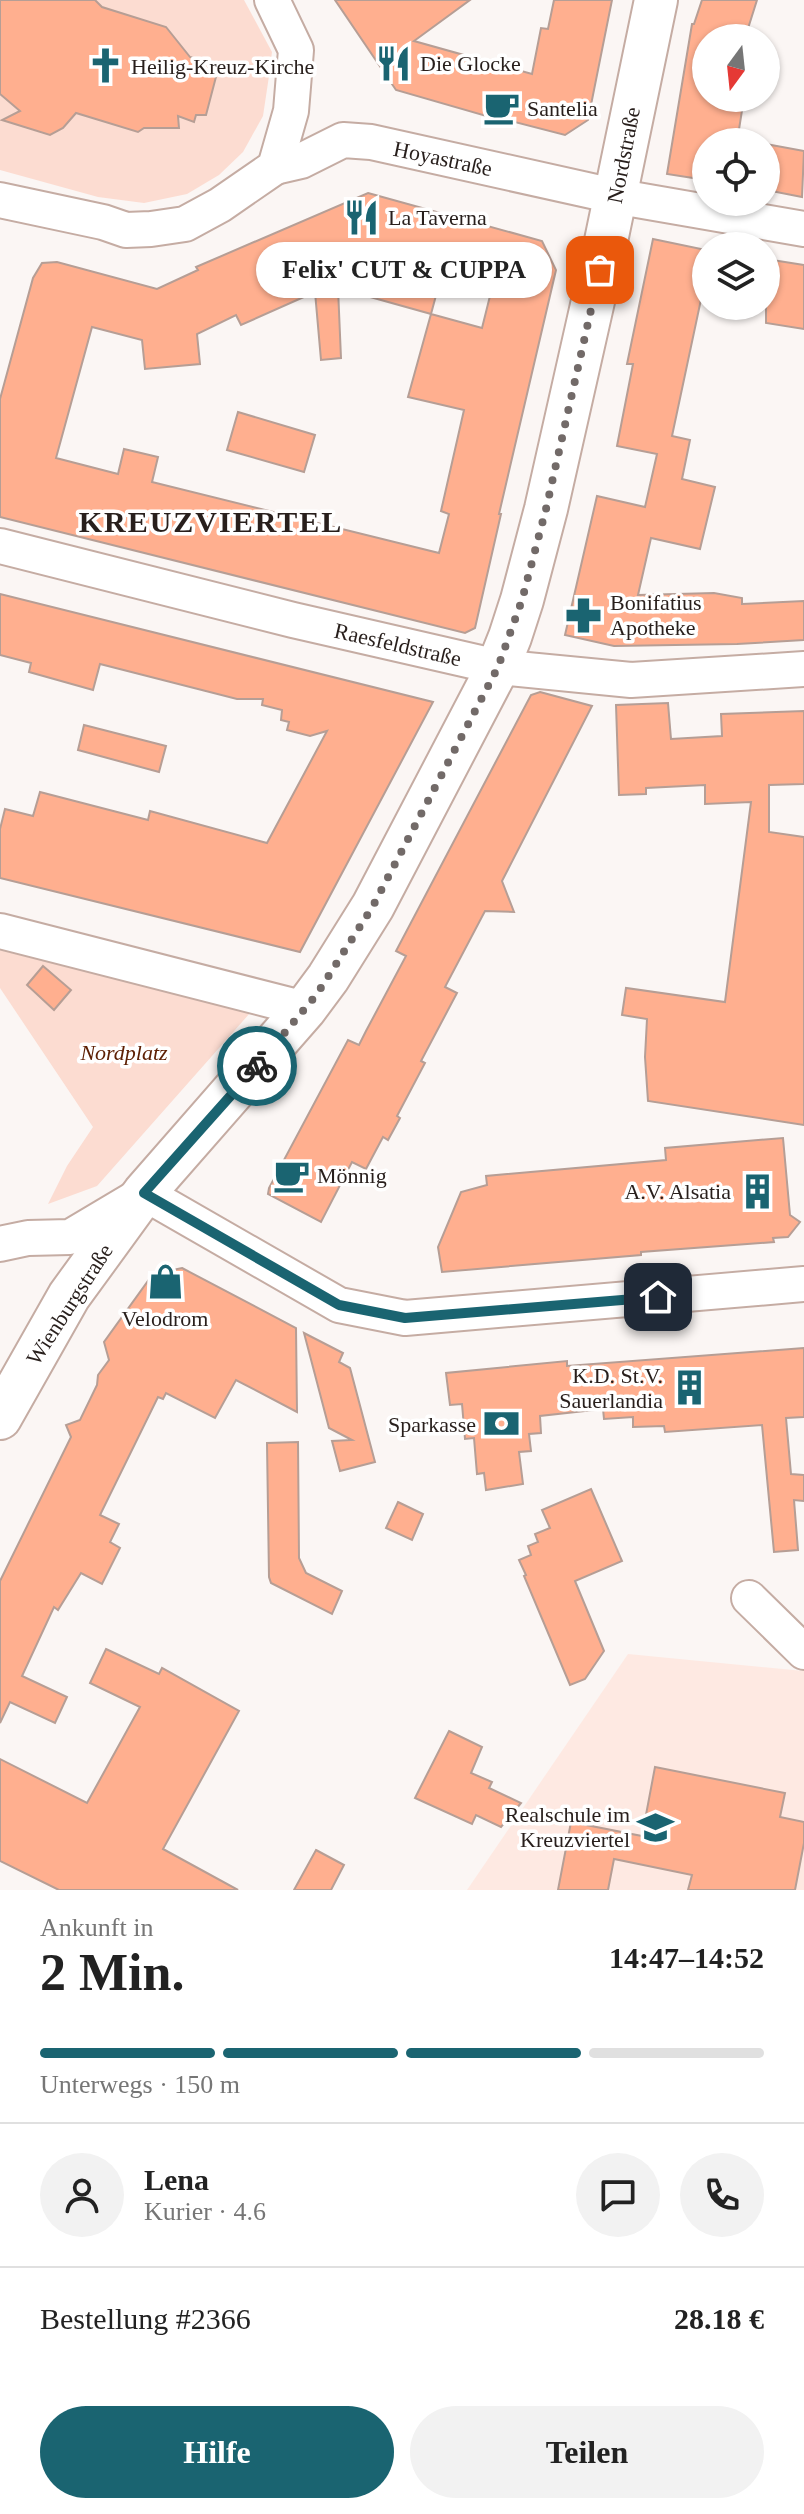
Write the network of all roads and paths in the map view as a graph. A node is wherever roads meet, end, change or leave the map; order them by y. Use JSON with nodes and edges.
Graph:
{"nodes":[{"id":1,"x":272,"y":0,"type":"edge"},
{"id":2,"x":656,"y":0,"type":"edge"},
{"id":3,"x":275,"y":167,"type":"junction"},
{"id":4,"x":614,"y":196,"type":"junction"},
{"id":5,"x":2,"y":210,"type":"edge"},
{"id":6,"x":804,"y":229,"type":"edge"},
{"id":7,"x":0,"y":546,"type":"edge"},
{"id":8,"x":498,"y":667,"type":"junction"},
{"id":9,"x":804,"y":669,"type":"edge"},
{"id":10,"x":0,"y":931,"type":"edge"},
{"id":11,"x":305,"y":1009,"type":"junction"},
{"id":12,"x":144,"y":1193,"type":"junction"},
{"id":13,"x":0,"y":1244,"type":"edge"},
{"id":14,"x":804,"y":1284,"type":"edge"},
{"id":15,"x":0,"y":1418,"type":"edge"},
{"id":16,"x":749,"y":1598,"type":"dead end"},
{"id":17,"x":804,"y":1652,"type":"edge"}],
"edges":[{"from":1,"to":3,"type":"street"},
{"from":2,"to":4,"type":"street","name":"Nordstraße"},
{"from":3,"to":4,"type":"street","name":"Hoyastraße"},
{"from":3,"to":5,"type":"street","name":"Hoyastraße"},
{"from":4,"to":6,"type":"street","name":"Hoyastraße"},
{"from":4,"to":8,"type":"street","name":"Nordstraße"},
{"from":7,"to":8,"type":"street","name":"Raesfeldstraße"},
{"from":8,"to":9,"type":"street","name":"Raesfeldstraße"},
{"from":8,"to":11,"type":"street","name":"Nordstraße"},
{"from":10,"to":11,"type":"street"},
{"from":11,"to":12,"type":"street","name":"Nordstraße"},
{"from":12,"to":13,"type":"street"},
{"from":12,"to":14,"type":"street"},
{"from":12,"to":15,"type":"street","name":"Wienburgstraße"},
{"from":16,"to":17,"type":"street"}]}
